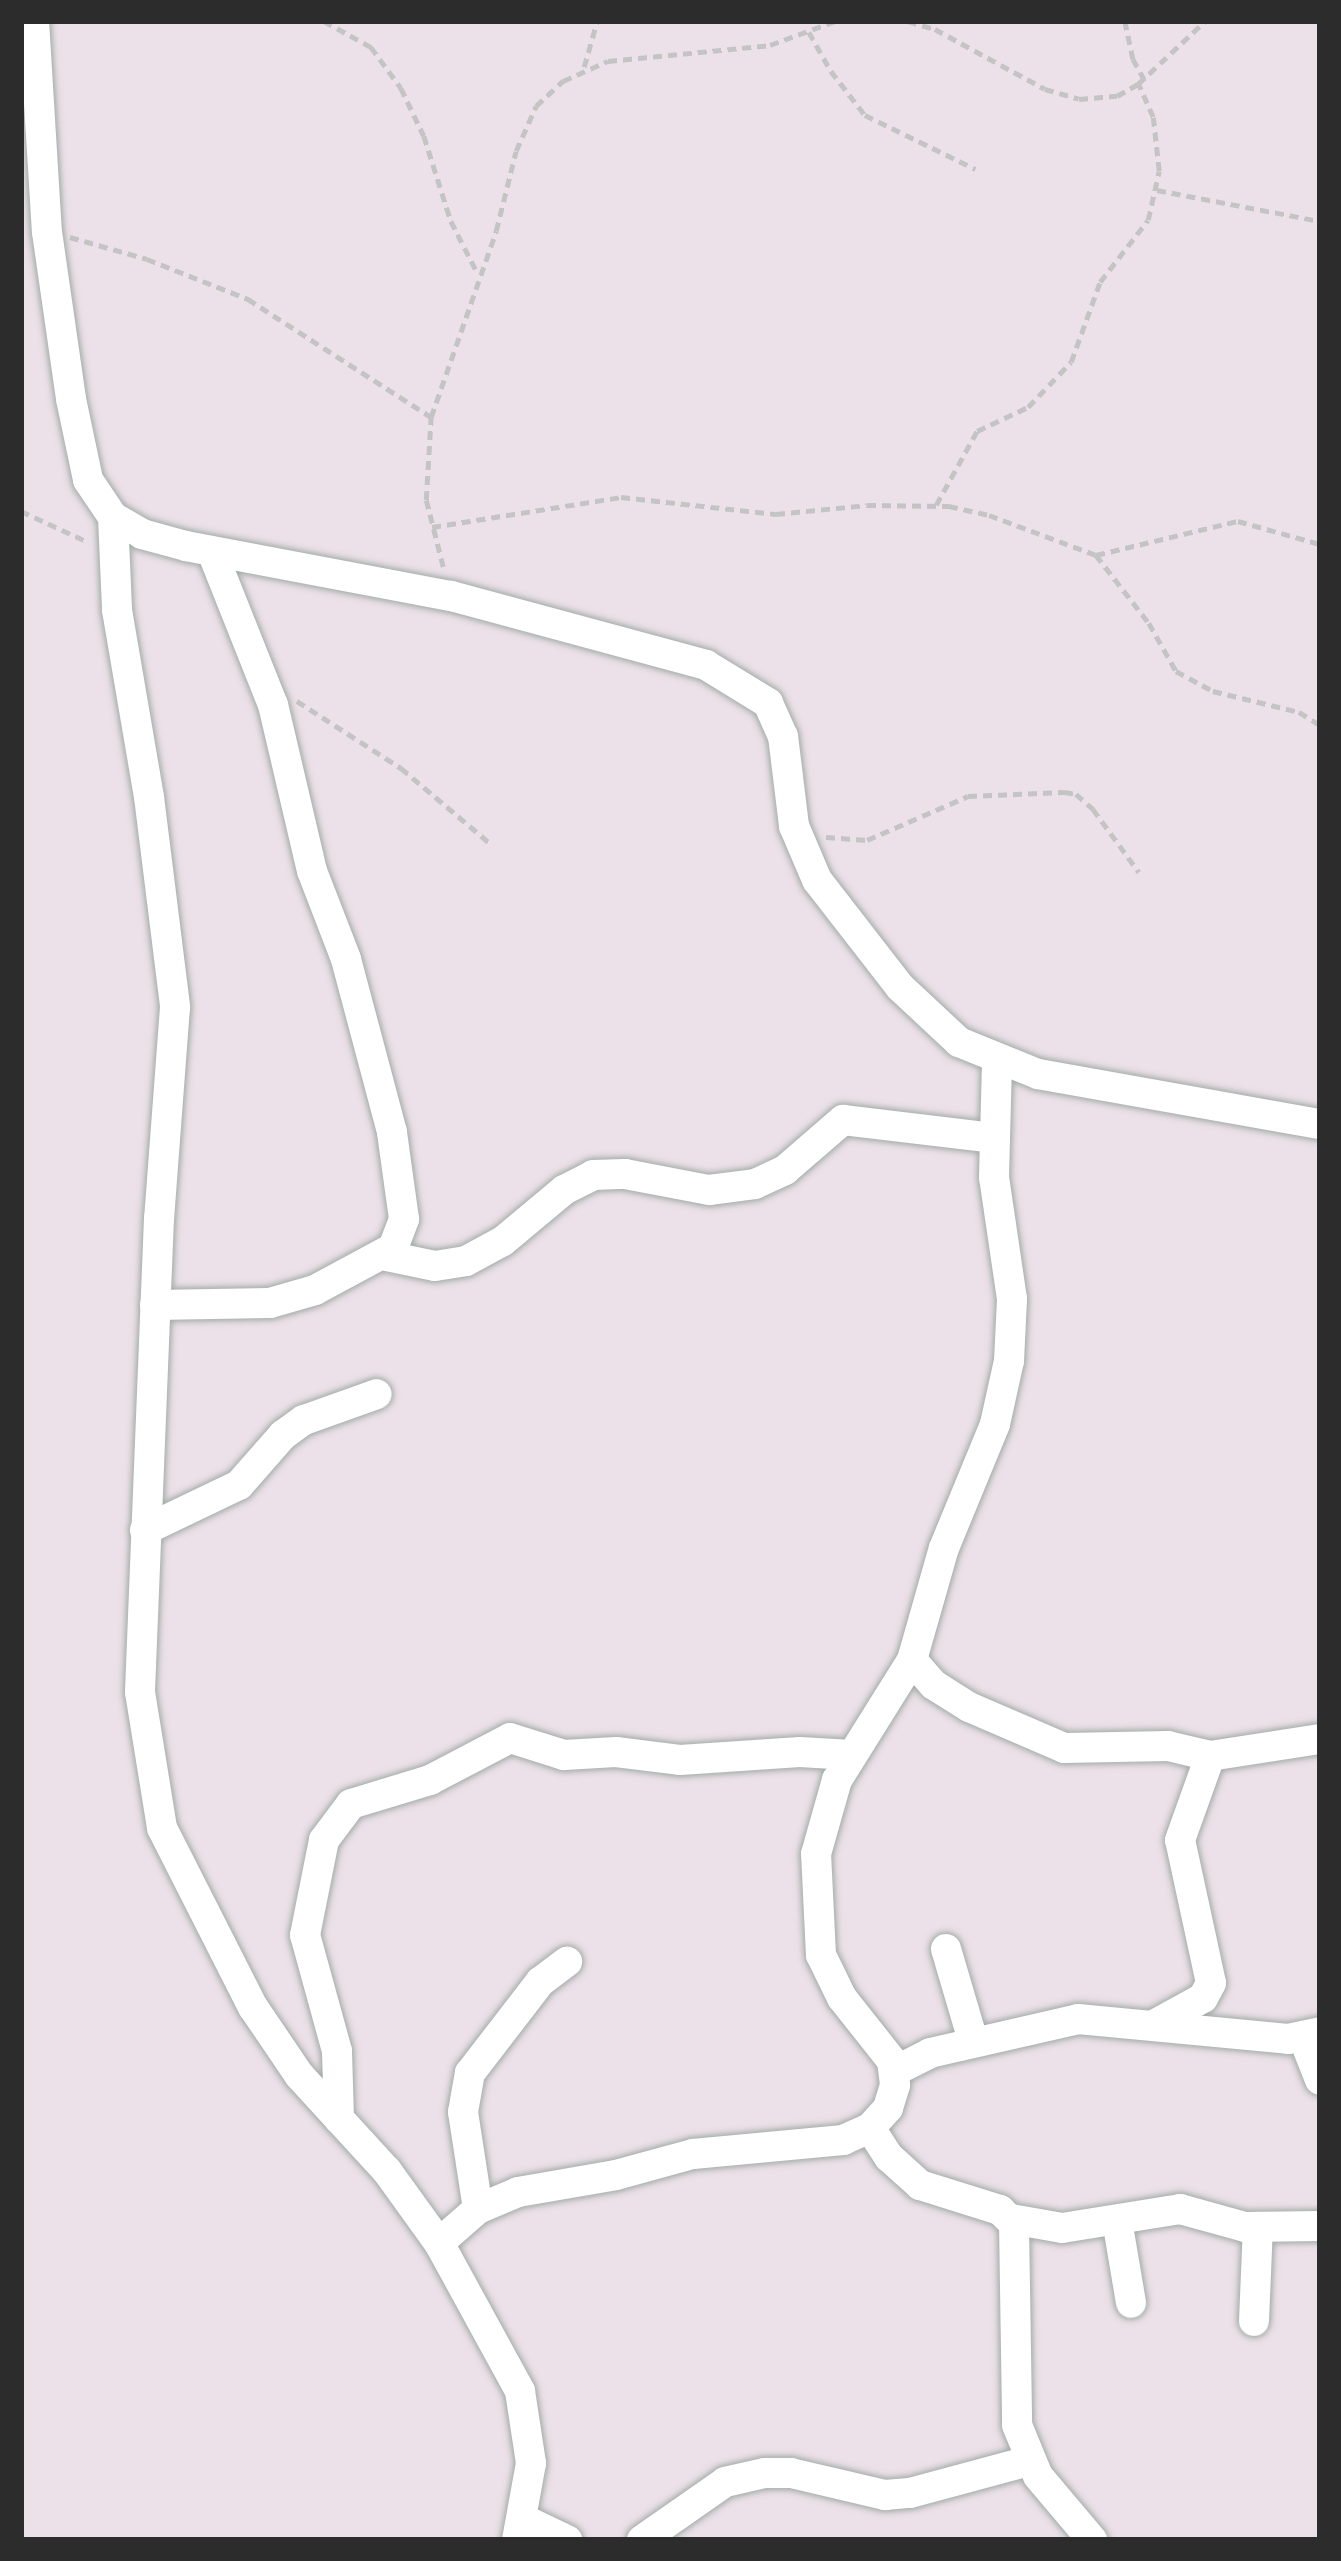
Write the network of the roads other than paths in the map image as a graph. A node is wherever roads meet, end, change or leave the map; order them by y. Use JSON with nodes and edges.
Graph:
{"nodes":[{"id":1,"x":34,"y":21,"type":"edge"},
{"id":2,"x":113,"y":518,"type":"junction"},
{"id":3,"x":212,"y":552,"type":"junction"},
{"id":4,"x":997,"y":1061,"type":"junction"},
{"id":5,"x":1320,"y":1124,"type":"edge"},
{"id":6,"x":993,"y":1138,"type":"junction"},
{"id":7,"x":382,"y":1255,"type":"junction"},
{"id":8,"x":155,"y":1305,"type":"junction"},
{"id":9,"x":377,"y":1394,"type":"dead end"},
{"id":10,"x":145,"y":1530,"type":"junction"},
{"id":11,"x":912,"y":1660,"type":"junction"},
{"id":12,"x":1320,"y":1739,"type":"edge"},
{"id":13,"x":850,"y":1755,"type":"junction"},
{"id":14,"x":1210,"y":1756,"type":"junction"},
{"id":15,"x":946,"y":1948,"type":"dead end"},
{"id":16,"x":567,"y":1962,"type":"dead end"},
{"id":17,"x":1154,"y":2025,"type":"junction"},
{"id":18,"x":1312,"y":2035,"type":"edge"},
{"id":19,"x":974,"y":2041,"type":"junction"},
{"id":20,"x":895,"y":2071,"type":"junction"},
{"id":21,"x":1320,"y":2080,"type":"edge"},
{"id":22,"x":339,"y":2119,"type":"junction"},
{"id":23,"x":870,"y":2128,"type":"junction"},
{"id":24,"x":478,"y":2209,"type":"junction"},
{"id":25,"x":1011,"y":2218,"type":"junction"},
{"id":26,"x":1117,"y":2220,"type":"junction"},
{"id":27,"x":1320,"y":2226,"type":"edge"},
{"id":28,"x":1258,"y":2227,"type":"junction"},
{"id":29,"x":440,"y":2243,"type":"junction"},
{"id":30,"x":1131,"y":2302,"type":"dead end"},
{"id":31,"x":1254,"y":2321,"type":"dead end"},
{"id":32,"x":1029,"y":2461,"type":"junction"},
{"id":33,"x":521,"y":2530,"type":"edge"},
{"id":34,"x":1090,"y":2539,"type":"edge"},
{"id":35,"x":567,"y":2540,"type":"edge"},
{"id":36,"x":642,"y":2540,"type":"edge"}],
"edges":[{"from":1,"to":2,"type":"street"},
{"from":2,"to":3,"type":"street"},
{"from":2,"to":8,"type":"street"},
{"from":3,"to":4,"type":"street"},
{"from":3,"to":7,"type":"street"},
{"from":4,"to":5,"type":"street"},
{"from":4,"to":6,"type":"street"},
{"from":6,"to":7,"type":"street"},
{"from":6,"to":11,"type":"street"},
{"from":7,"to":8,"type":"street"},
{"from":8,"to":10,"type":"street"},
{"from":9,"to":10,"type":"street"},
{"from":10,"to":22,"type":"street"},
{"from":11,"to":13,"type":"street"},
{"from":11,"to":14,"type":"street"},
{"from":12,"to":14,"type":"street"},
{"from":13,"to":20,"type":"street"},
{"from":13,"to":22,"type":"street"},
{"from":14,"to":17,"type":"street"},
{"from":15,"to":19,"type":"street"},
{"from":16,"to":24,"type":"street"},
{"from":17,"to":18,"type":"street"},
{"from":17,"to":19,"type":"street"},
{"from":18,"to":21,"type":"street"},
{"from":19,"to":20,"type":"street"},
{"from":20,"to":23,"type":"street"},
{"from":22,"to":29,"type":"street"},
{"from":23,"to":24,"type":"street"},
{"from":23,"to":25,"type":"street"},
{"from":24,"to":29,"type":"street"},
{"from":25,"to":26,"type":"street"},
{"from":25,"to":32,"type":"street"},
{"from":26,"to":28,"type":"street"},
{"from":26,"to":30,"type":"street"},
{"from":27,"to":28,"type":"street"},
{"from":28,"to":31,"type":"street"},
{"from":29,"to":33,"type":"street"},
{"from":32,"to":34,"type":"street"},
{"from":32,"to":36,"type":"street"},
{"from":33,"to":35,"type":"street"}]}
